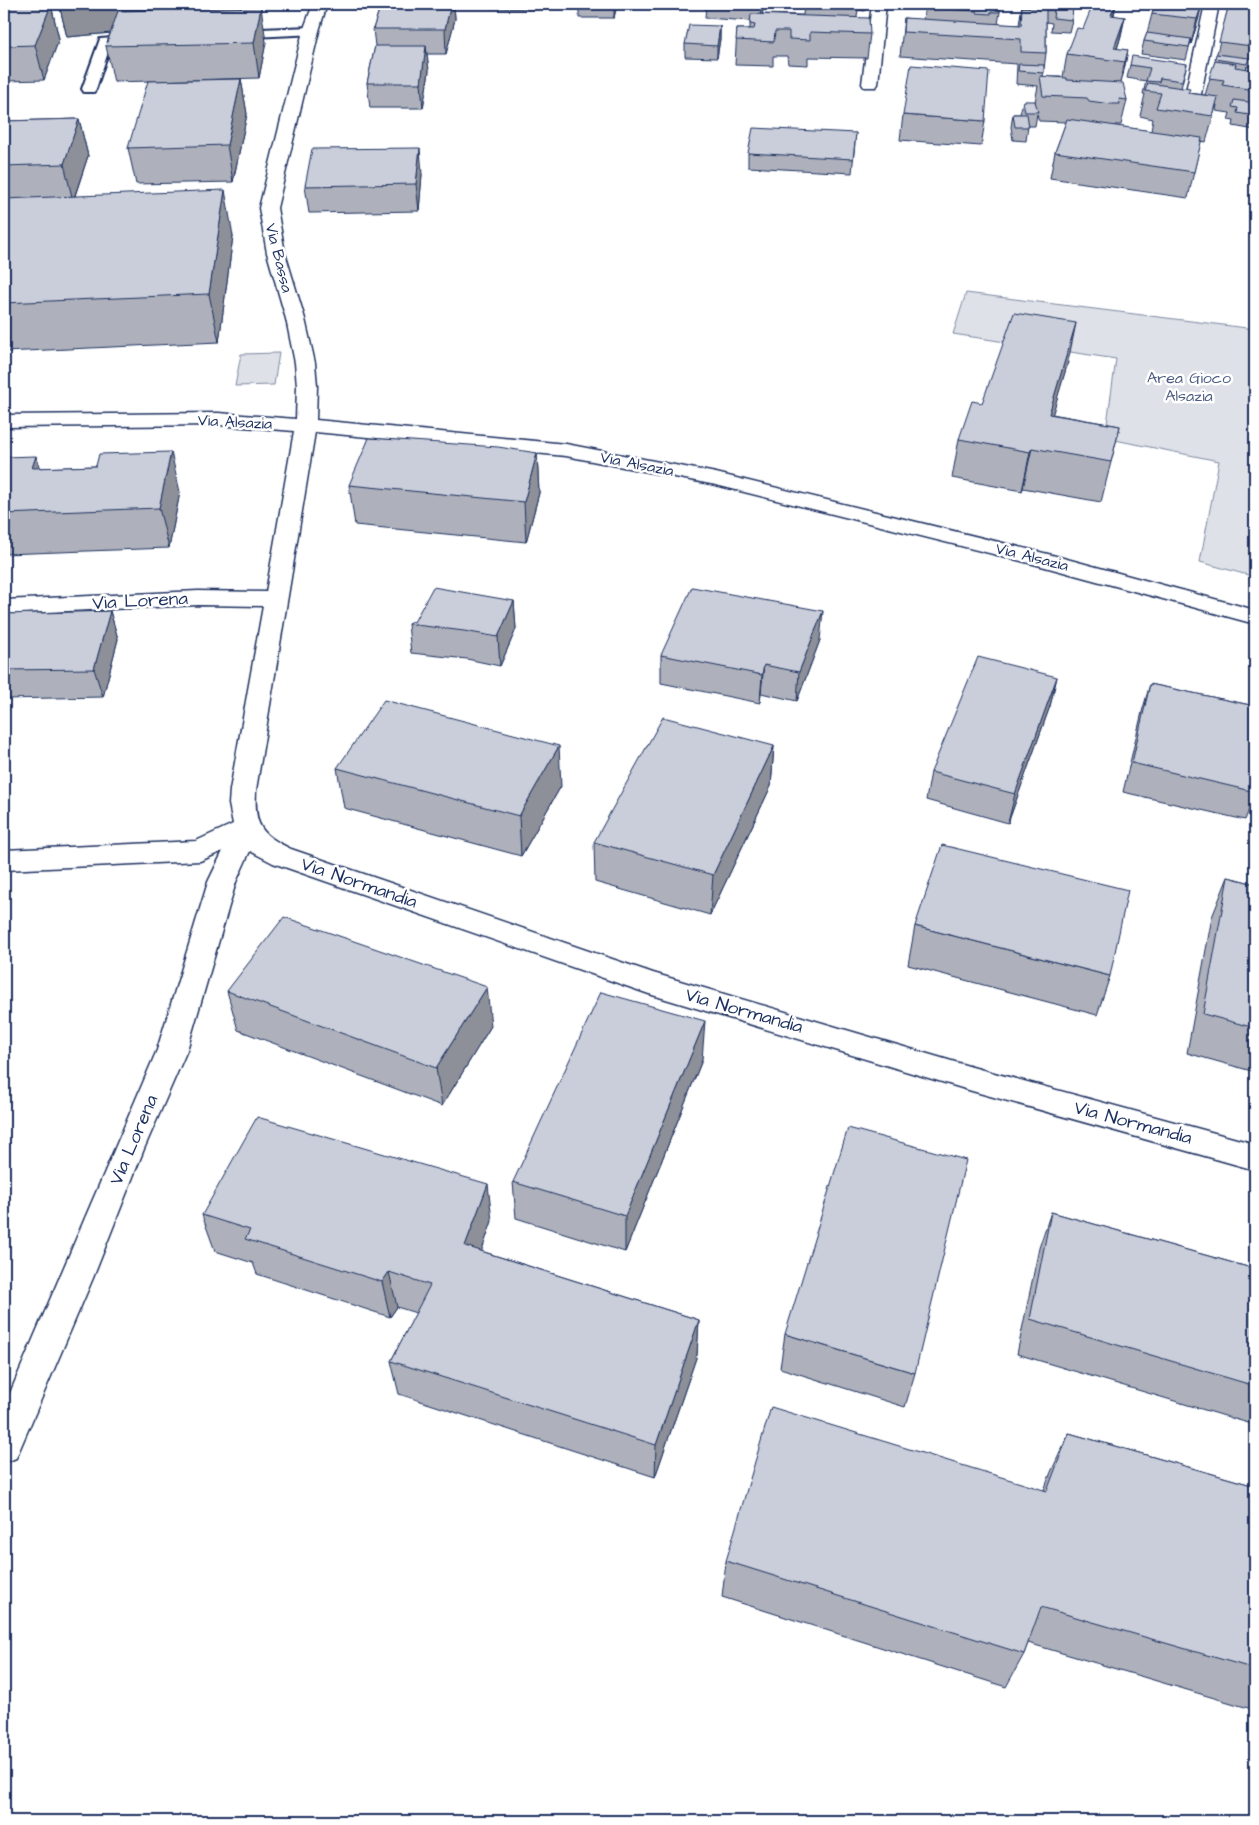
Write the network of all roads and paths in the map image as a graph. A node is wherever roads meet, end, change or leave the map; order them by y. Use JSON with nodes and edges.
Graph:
{"nodes":[{"id":1,"x":320,"y":4,"type":"edge"},
{"id":2,"x":879,"y":4,"type":"edge"},
{"id":3,"x":1212,"y":4,"type":"edge"},
{"id":4,"x":1244,"y":4,"type":"edge"},
{"id":5,"x":1255,"y":5,"type":"edge"},
{"id":6,"x":311,"y":31,"type":"junction"},
{"id":7,"x":221,"y":35,"type":"edge"},
{"id":8,"x":153,"y":39,"type":"edge"},
{"id":9,"x":870,"y":84,"type":"dead end"},
{"id":10,"x":89,"y":88,"type":"dead end"},
{"id":11,"x":1190,"y":109,"type":"edge"},
{"id":12,"x":4,"y":421,"type":"edge"},
{"id":13,"x":304,"y":426,"type":"junction"},
{"id":14,"x":277,"y":599,"type":"junction"},
{"id":15,"x":4,"y":606,"type":"edge"},
{"id":16,"x":1255,"y":617,"type":"edge"},
{"id":17,"x":247,"y":828,"type":"junction"},
{"id":18,"x":4,"y":860,"type":"edge"},
{"id":19,"x":1255,"y":1157,"type":"edge"},
{"id":20,"x":4,"y":1446,"type":"edge"}],
"edges":[{"from":1,"to":6,"type":"street","name":"Via Bassa"},
{"from":2,"to":9,"type":"street"},
{"from":3,"to":11,"type":"street"},
{"from":4,"to":5,"type":"street"},
{"from":6,"to":7,"type":"lane"},
{"from":6,"to":13,"type":"street","name":"Via Bassa"},
{"from":8,"to":10,"type":"lane"},
{"from":12,"to":13,"type":"street","name":"Via Alsazia"},
{"from":13,"to":14,"type":"street"},
{"from":13,"to":16,"type":"street","name":"Via Alsazia"},
{"from":14,"to":15,"type":"street","name":"Via Lorena"},
{"from":14,"to":17,"type":"street"},
{"from":17,"to":18,"type":"street"},
{"from":17,"to":19,"type":"street","name":"Via Normandia"},
{"from":17,"to":20,"type":"street","name":"Via Lorena"}]}
